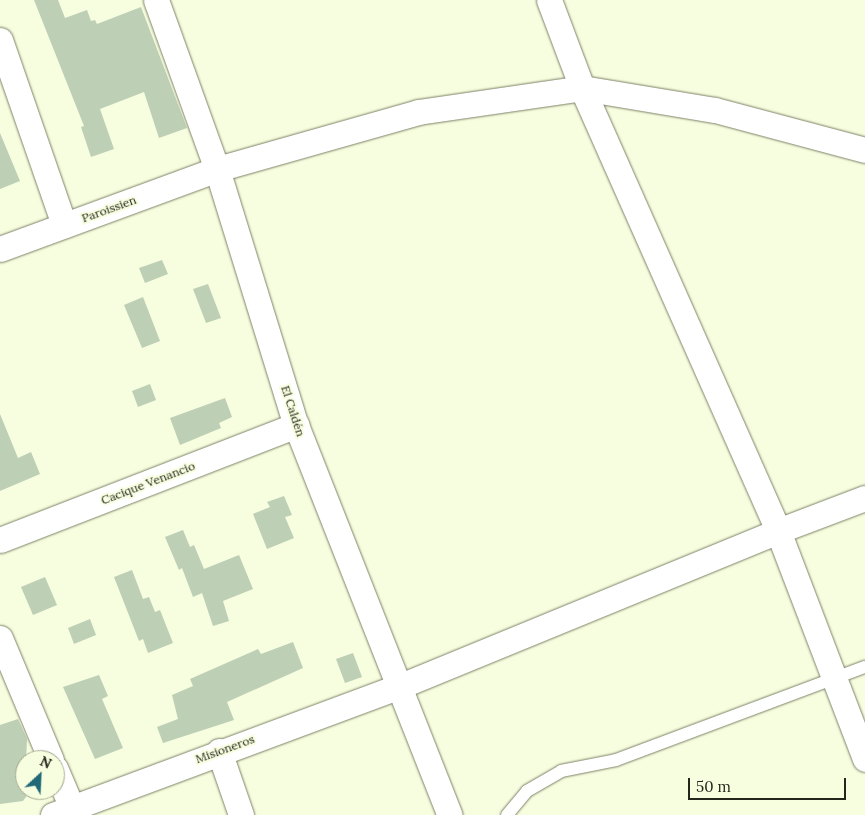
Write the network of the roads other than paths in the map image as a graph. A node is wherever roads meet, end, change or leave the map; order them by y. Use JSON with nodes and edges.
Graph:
{"nodes":[{"id":1,"x":156,"y":0,"type":"edge"},
{"id":2,"x":549,"y":0,"type":"edge"},
{"id":3,"x":0,"y":40,"type":"edge"},
{"id":4,"x":582,"y":88,"type":"junction"},
{"id":5,"x":865,"y":150,"type":"edge"},
{"id":6,"x":217,"y":169,"type":"junction"},
{"id":7,"x":64,"y":225,"type":"junction"},
{"id":8,"x":0,"y":249,"type":"edge"},
{"id":9,"x":296,"y":425,"type":"junction"},
{"id":10,"x":865,"y":498,"type":"edge"},
{"id":11,"x":778,"y":531,"type":"junction"},
{"id":12,"x":0,"y":540,"type":"edge"},
{"id":13,"x":0,"y":638,"type":"edge"},
{"id":14,"x":865,"y":667,"type":"edge"},
{"id":15,"x":835,"y":678,"type":"junction"},
{"id":16,"x":398,"y":687,"type":"junction"},
{"id":17,"x":48,"y":750,"type":"edge"},
{"id":18,"x":219,"y":751,"type":"junction"},
{"id":19,"x":865,"y":759,"type":"edge"},
{"id":20,"x":440,"y":785,"type":"junction"},
{"id":21,"x":64,"y":800,"type":"edge"},
{"id":22,"x":67,"y":813,"type":"edge"},
{"id":23,"x":241,"y":815,"type":"edge"},
{"id":24,"x":438,"y":815,"type":"edge"},
{"id":25,"x":450,"y":815,"type":"edge"},
{"id":26,"x":507,"y":815,"type":"edge"}],
"edges":[{"from":1,"to":6,"type":"street","name":"El Caldén"},
{"from":2,"to":4,"type":"street"},
{"from":3,"to":7,"type":"street"},
{"from":4,"to":5,"type":"street","name":"Paroissien"},
{"from":4,"to":6,"type":"street","name":"Paroissien"},
{"from":4,"to":11,"type":"street"},
{"from":6,"to":7,"type":"street","name":"Paroissien"},
{"from":6,"to":9,"type":"street","name":"El Caldén"},
{"from":7,"to":8,"type":"street","name":"Paroissien"},
{"from":9,"to":12,"type":"street","name":"Cacique Venancio"},
{"from":9,"to":16,"type":"street","name":"El Caldén"},
{"from":10,"to":11,"type":"street","name":"Misioneros"},
{"from":11,"to":15,"type":"street"},
{"from":11,"to":16,"type":"street","name":"Misioneros"},
{"from":13,"to":17,"type":"street"},
{"from":14,"to":15,"type":"lane"},
{"from":15,"to":19,"type":"street"},
{"from":15,"to":26,"type":"lane"},
{"from":16,"to":18,"type":"street","name":"Misioneros"},
{"from":16,"to":20,"type":"street","name":"El Caldén"},
{"from":18,"to":22,"type":"street","name":"Misioneros"},
{"from":18,"to":23,"type":"street"},
{"from":20,"to":24,"type":"lane"},
{"from":20,"to":25,"type":"street","name":"El Caldén"},
{"from":21,"to":22,"type":"street"}]}
